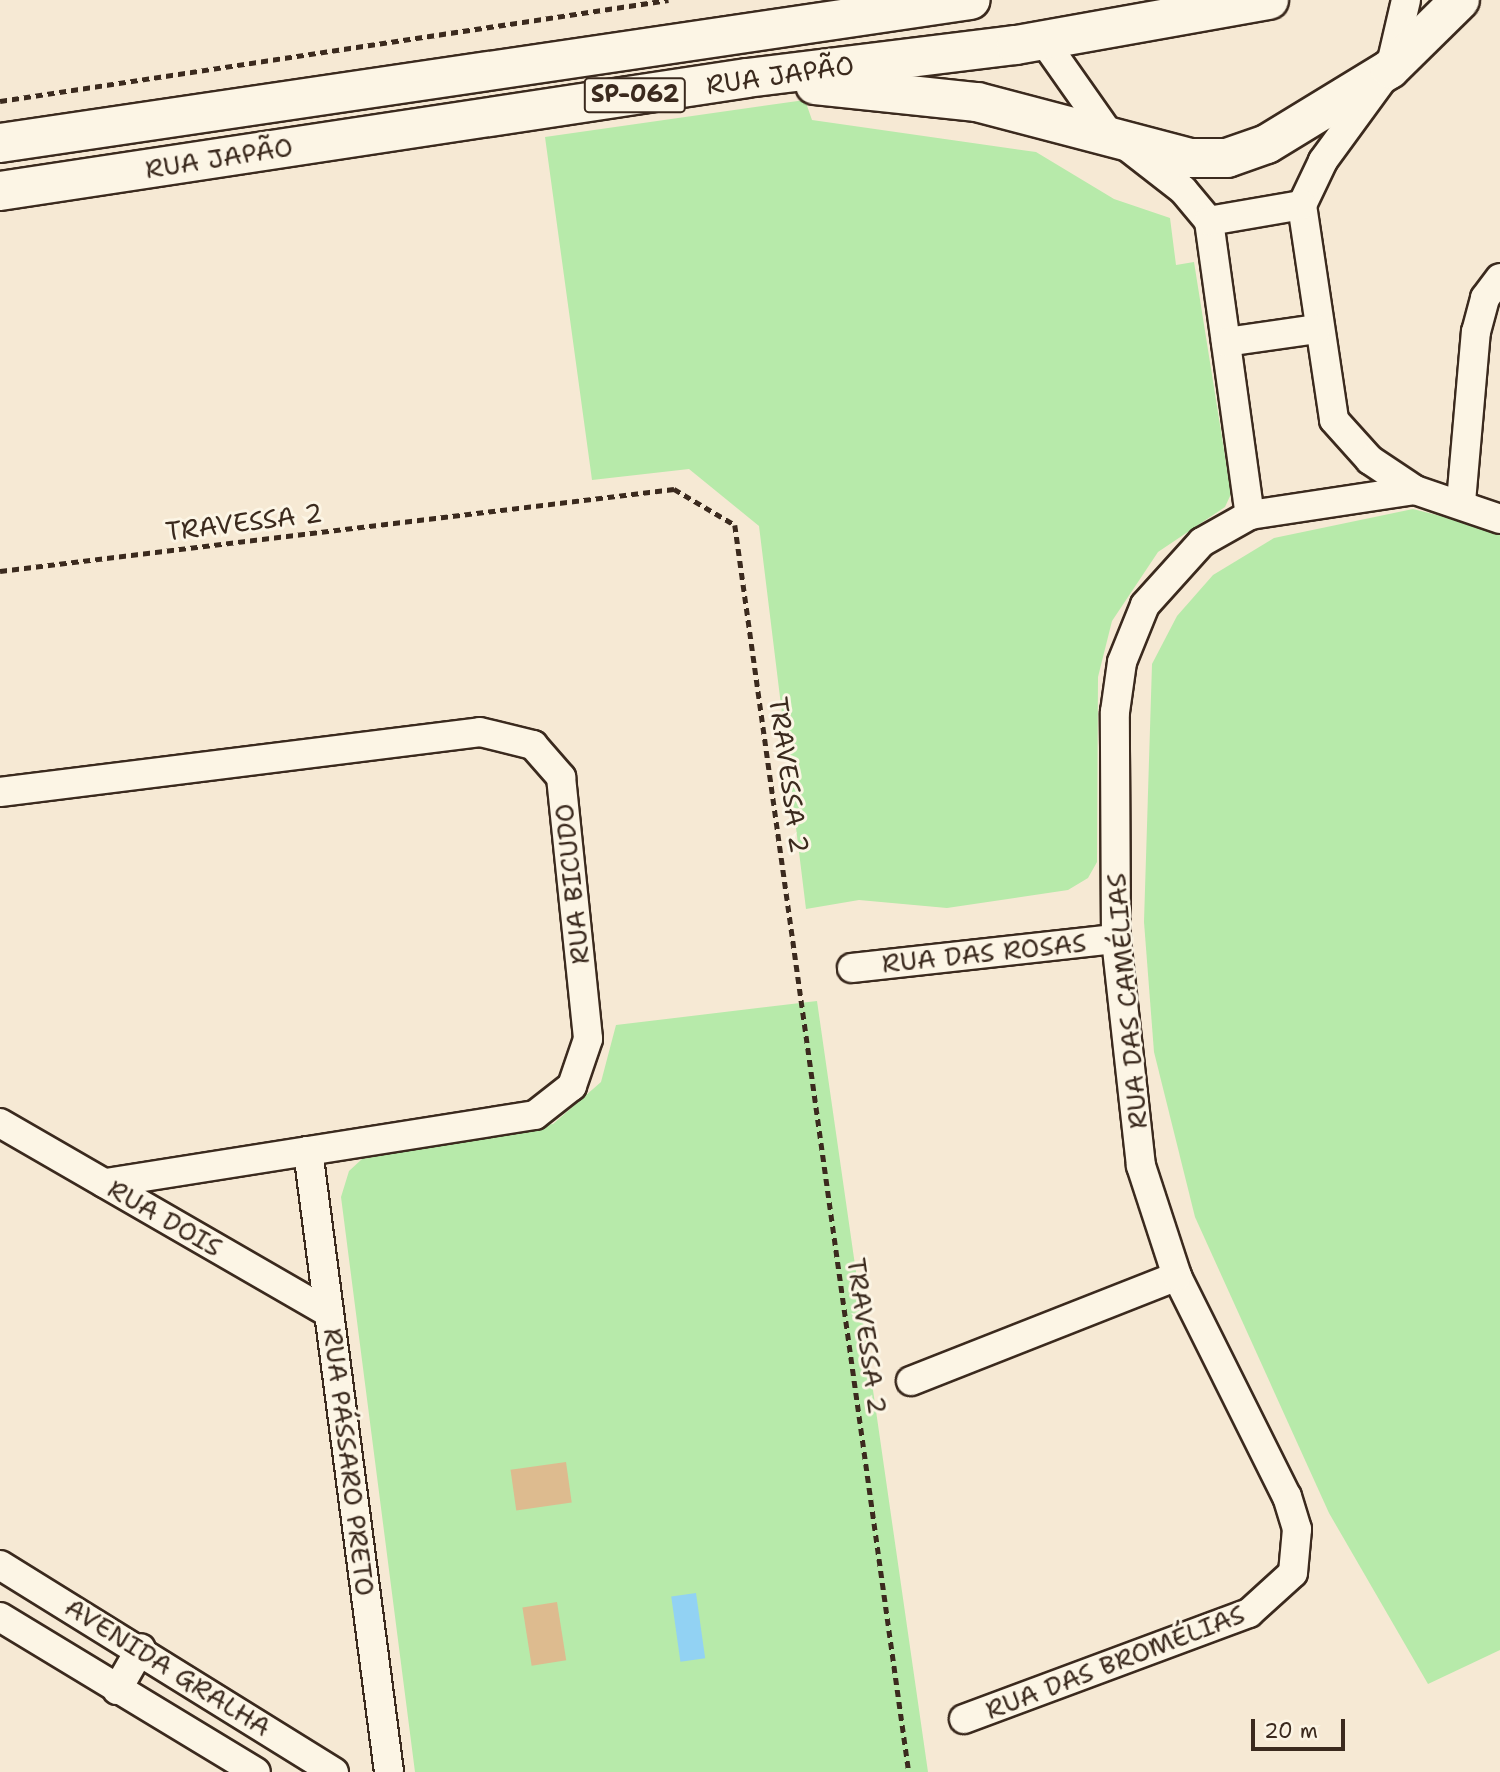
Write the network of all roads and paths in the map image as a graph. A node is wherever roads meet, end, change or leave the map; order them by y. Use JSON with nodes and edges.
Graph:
{"nodes":[{"id":1,"x":668,"y":0,"type":"edge"},
{"id":2,"x":971,"y":0,"type":"edge"},
{"id":3,"x":1269,"y":0,"type":"edge"},
{"id":4,"x":1406,"y":0,"type":"edge"},
{"id":5,"x":1461,"y":0,"type":"edge"},
{"id":6,"x":1043,"y":40,"type":"junction"},
{"id":7,"x":1390,"y":69,"type":"junction"},
{"id":8,"x":747,"y":78,"type":"junction"},
{"id":9,"x":0,"y":101,"type":"edge"},
{"id":10,"x":1107,"y":131,"type":"junction"},
{"id":11,"x":0,"y":143,"type":"edge"},
{"id":12,"x":0,"y":191,"type":"edge"},
{"id":13,"x":1302,"y":205,"type":"junction"},
{"id":14,"x":1209,"y":221,"type":"junction"},
{"id":15,"x":1500,"y":278,"type":"edge"},
{"id":16,"x":1316,"y":329,"type":"junction"},
{"id":17,"x":1226,"y":342,"type":"junction"},
{"id":18,"x":1415,"y":490,"type":"junction"},
{"id":19,"x":1461,"y":502,"type":"junction"},
{"id":20,"x":1250,"y":515,"type":"junction"},
{"id":21,"x":1500,"y":519,"type":"edge"},
{"id":22,"x":0,"y":571,"type":"edge"},
{"id":23,"x":0,"y":792,"type":"edge"},
{"id":24,"x":1116,"y":939,"type":"junction"},
{"id":25,"x":852,"y":968,"type":"dead end"},
{"id":26,"x":0,"y":1123,"type":"edge"},
{"id":27,"x":309,"y":1151,"type":"junction"},
{"id":28,"x":104,"y":1183,"type":"junction"},
{"id":29,"x":1177,"y":1276,"type":"junction"},
{"id":30,"x":329,"y":1314,"type":"junction"},
{"id":31,"x":911,"y":1381,"type":"dead end"},
{"id":32,"x":0,"y":1565,"type":"edge"},
{"id":33,"x":1293,"y":1573,"type":"joint"},
{"id":34,"x":0,"y":1617,"type":"edge"},
{"id":35,"x":141,"y":1648,"type":"junction"},
{"id":36,"x":117,"y":1690,"type":"junction"},
{"id":37,"x":964,"y":1719,"type":"dead end"},
{"id":38,"x":256,"y":1772,"type":"edge"},
{"id":39,"x":334,"y":1772,"type":"edge"},
{"id":40,"x":389,"y":1772,"type":"edge"},
{"id":41,"x":909,"y":1772,"type":"edge"}],
"edges":[{"from":1,"to":9,"type":"path"},
{"from":2,"to":11,"type":"main road","name":"RUA JAPÃO","number":"SP-062"},
{"from":3,"to":6,"type":"main road","name":"RUA JAPÃO","number":"SP-062"},
{"from":4,"to":7,"type":"street"},
{"from":5,"to":7,"type":"main road"},
{"from":6,"to":8,"type":"main road","name":"RUA JAPÃO","number":"SP-062"},
{"from":6,"to":10,"type":"street"},
{"from":7,"to":10,"type":"main road"},
{"from":7,"to":13,"type":"street"},
{"from":8,"to":10,"type":"main road"},
{"from":8,"to":12,"type":"main road","name":"RUA JAPÃO","number":"SP-062"},
{"from":10,"to":14,"type":"street"},
{"from":13,"to":14,"type":"street"},
{"from":13,"to":16,"type":"street"},
{"from":14,"to":17,"type":"street"},
{"from":15,"to":19,"type":"street"},
{"from":16,"to":17,"type":"street"},
{"from":16,"to":18,"type":"street"},
{"from":17,"to":20,"type":"street"},
{"from":18,"to":19,"type":"street"},
{"from":18,"to":20,"type":"street","name":"RUA DAS CAMÉLIAS"},
{"from":19,"to":21,"type":"street"},
{"from":20,"to":24,"type":"street","name":"RUA DAS CAMÉLIAS"},
{"from":22,"to":41,"type":"path","name":"TRAVESSA 2"},
{"from":23,"to":27,"type":"street","name":"RUA BICUDO"},
{"from":24,"to":25,"type":"street","name":"RUA DAS ROSAS"},
{"from":24,"to":29,"type":"street","name":"RUA DAS CAMÉLIAS"},
{"from":26,"to":28,"type":"street","name":"RUA DOIS"},
{"from":27,"to":28,"type":"street","name":"RUA BICUDO"},
{"from":27,"to":30,"type":"street","name":"RUA PÁSSARO PRETO"},
{"from":28,"to":30,"type":"street","name":"RUA DOIS"},
{"from":29,"to":31,"type":"street"},
{"from":29,"to":33,"type":"street","name":"RUA DAS CAMÉLIAS"},
{"from":30,"to":40,"type":"street","name":"RUA PÁSSARO PRETO"},
{"from":32,"to":35,"type":"street","name":"AVENIDA GRALHA"},
{"from":33,"to":37,"type":"street","name":"RUA DAS BROMÉLIAS"},
{"from":34,"to":36,"type":"street","name":"AVENIDA GRALHA"},
{"from":35,"to":36,"type":"street"},
{"from":35,"to":39,"type":"street","name":"AVENIDA GRALHA"},
{"from":36,"to":38,"type":"street","name":"AVENIDA GRALHA"}]}
